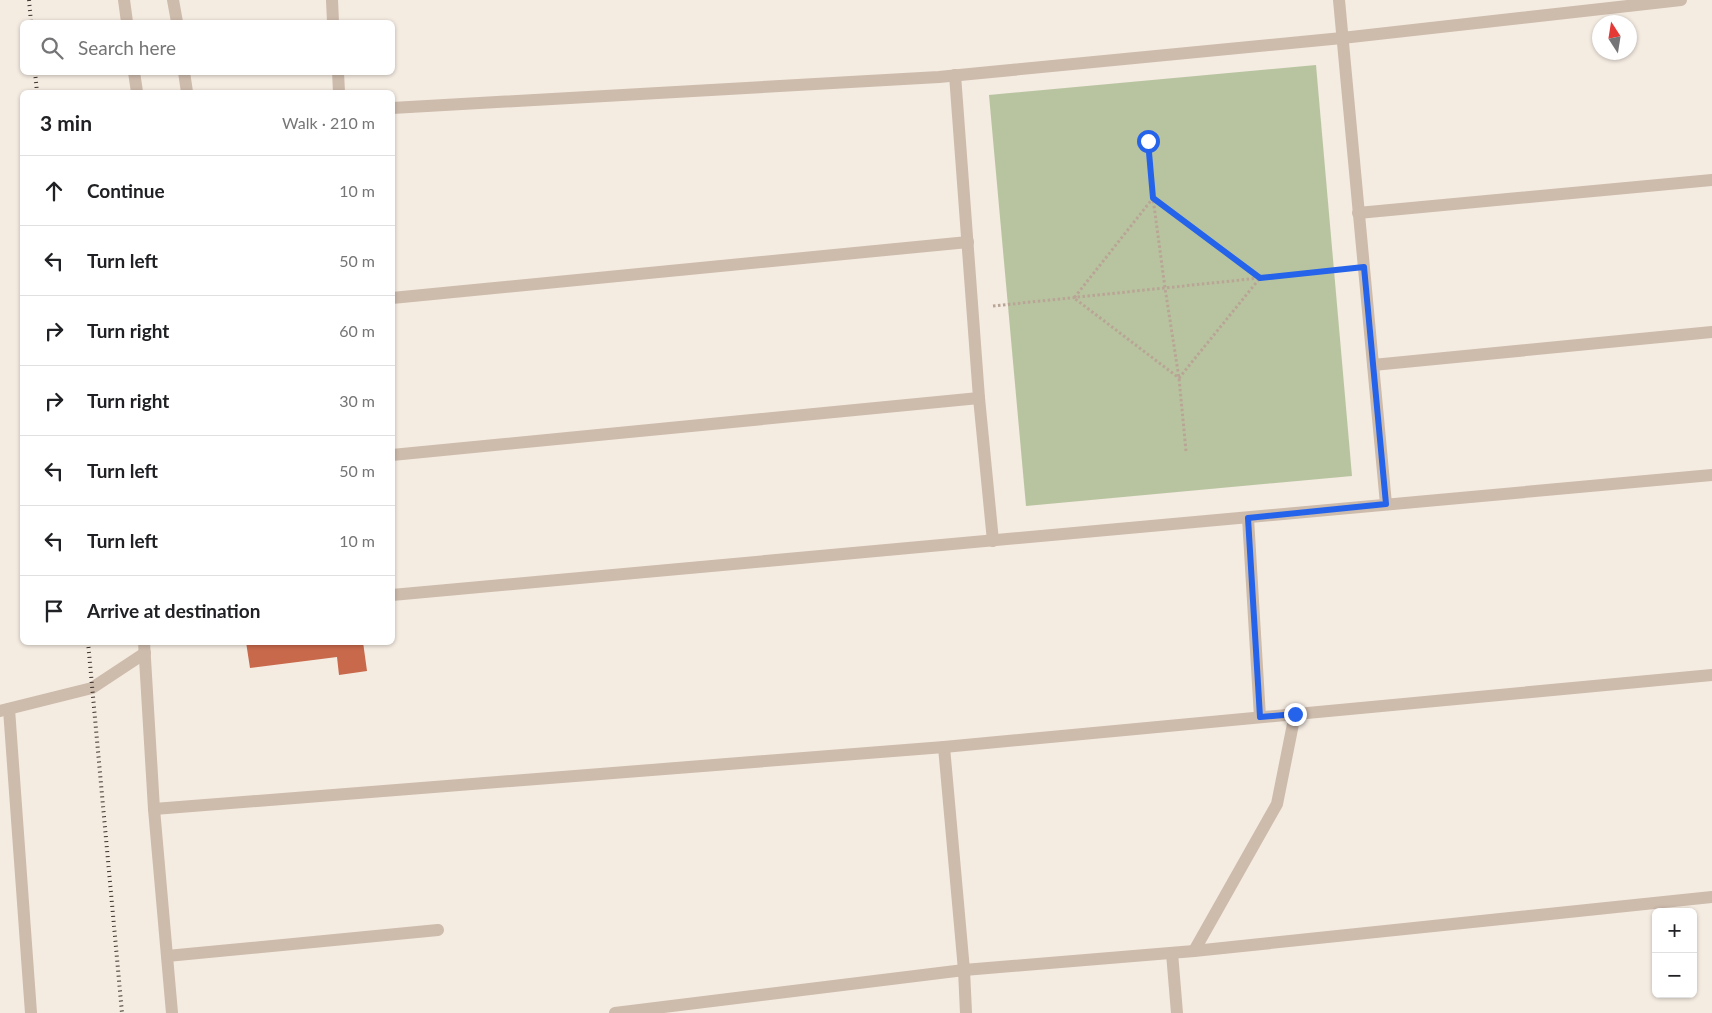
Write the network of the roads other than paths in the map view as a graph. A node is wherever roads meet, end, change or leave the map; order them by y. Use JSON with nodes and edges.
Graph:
{"nodes":[{"id":1,"x":124,"y":0,"type":"edge"},
{"id":2,"x":173,"y":0,"type":"edge"},
{"id":3,"x":332,"y":0,"type":"edge"},
{"id":4,"x":1339,"y":0,"type":"edge"},
{"id":5,"x":1681,"y":0,"type":"edge"},
{"id":6,"x":127,"y":20,"type":"edge"},
{"id":7,"x":177,"y":20,"type":"edge"},
{"id":8,"x":334,"y":20,"type":"edge"},
{"id":9,"x":1342,"y":38,"type":"junction"},
{"id":10,"x":134,"y":75,"type":"edge"},
{"id":11,"x":184,"y":75,"type":"edge"},
{"id":12,"x":338,"y":75,"type":"edge"},
{"id":13,"x":955,"y":75,"type":"junction"},
{"id":14,"x":137,"y":90,"type":"edge"},
{"id":15,"x":187,"y":90,"type":"edge"},
{"id":16,"x":340,"y":90,"type":"edge"},
{"id":17,"x":395,"y":108,"type":"edge"},
{"id":18,"x":1712,"y":180,"type":"edge"},
{"id":19,"x":1358,"y":213,"type":"junction"},
{"id":20,"x":968,"y":242,"type":"junction"},
{"id":21,"x":395,"y":298,"type":"edge"},
{"id":22,"x":1712,"y":332,"type":"edge"},
{"id":23,"x":1373,"y":365,"type":"junction"},
{"id":24,"x":980,"y":398,"type":"junction"},
{"id":25,"x":395,"y":455,"type":"edge"},
{"id":26,"x":1712,"y":475,"type":"edge"},
{"id":27,"x":1386,"y":504,"type":"junction"},
{"id":28,"x":1248,"y":518,"type":"junction"},
{"id":29,"x":993,"y":541,"type":"junction"},
{"id":30,"x":395,"y":595,"type":"edge"},
{"id":31,"x":144,"y":648,"type":"edge"},
{"id":32,"x":1712,"y":674,"type":"edge"},
{"id":33,"x":4,"y":710,"type":"edge"},
{"id":34,"x":1295,"y":714,"type":"junction"},
{"id":35,"x":1260,"y":717,"type":"junction"},
{"id":36,"x":944,"y":747,"type":"junction"},
{"id":37,"x":154,"y":809,"type":"junction"},
{"id":38,"x":1712,"y":897,"type":"edge"},
{"id":39,"x":438,"y":930,"type":"dead end"},
{"id":40,"x":1194,"y":951,"type":"junction"},
{"id":41,"x":1172,"y":953,"type":"junction"},
{"id":42,"x":167,"y":956,"type":"junction"},
{"id":43,"x":964,"y":970,"type":"junction"},
{"id":44,"x":31,"y":1013,"type":"edge"},
{"id":45,"x":172,"y":1013,"type":"edge"},
{"id":46,"x":615,"y":1013,"type":"edge"},
{"id":47,"x":966,"y":1013,"type":"edge"},
{"id":48,"x":1177,"y":1013,"type":"edge"}],
"edges":[{"from":1,"to":6,"type":"street"},
{"from":2,"to":7,"type":"street"},
{"from":3,"to":8,"type":"street"},
{"from":4,"to":9,"type":"street"},
{"from":5,"to":9,"type":"street"},
{"from":9,"to":13,"type":"street"},
{"from":9,"to":19,"type":"street"},
{"from":10,"to":14,"type":"street"},
{"from":11,"to":15,"type":"street"},
{"from":12,"to":16,"type":"street"},
{"from":13,"to":17,"type":"street"},
{"from":13,"to":20,"type":"street"},
{"from":18,"to":19,"type":"street"},
{"from":19,"to":23,"type":"street"},
{"from":20,"to":21,"type":"street"},
{"from":20,"to":24,"type":"street"},
{"from":22,"to":23,"type":"street"},
{"from":23,"to":27,"type":"street"},
{"from":24,"to":25,"type":"street"},
{"from":24,"to":29,"type":"street"},
{"from":26,"to":27,"type":"street"},
{"from":27,"to":28,"type":"street"},
{"from":28,"to":29,"type":"street"},
{"from":28,"to":35,"type":"street"},
{"from":29,"to":30,"type":"street"},
{"from":31,"to":33,"type":"street"},
{"from":31,"to":37,"type":"street"},
{"from":32,"to":34,"type":"street"},
{"from":33,"to":44,"type":"street"},
{"from":34,"to":35,"type":"street"},
{"from":34,"to":40,"type":"street"},
{"from":35,"to":36,"type":"street"},
{"from":36,"to":37,"type":"street"},
{"from":36,"to":43,"type":"street"},
{"from":37,"to":42,"type":"street"},
{"from":38,"to":40,"type":"street"},
{"from":39,"to":42,"type":"street"},
{"from":40,"to":41,"type":"street"},
{"from":41,"to":43,"type":"street"},
{"from":41,"to":48,"type":"street"},
{"from":42,"to":45,"type":"street"},
{"from":43,"to":46,"type":"street"},
{"from":43,"to":47,"type":"street"}]}
